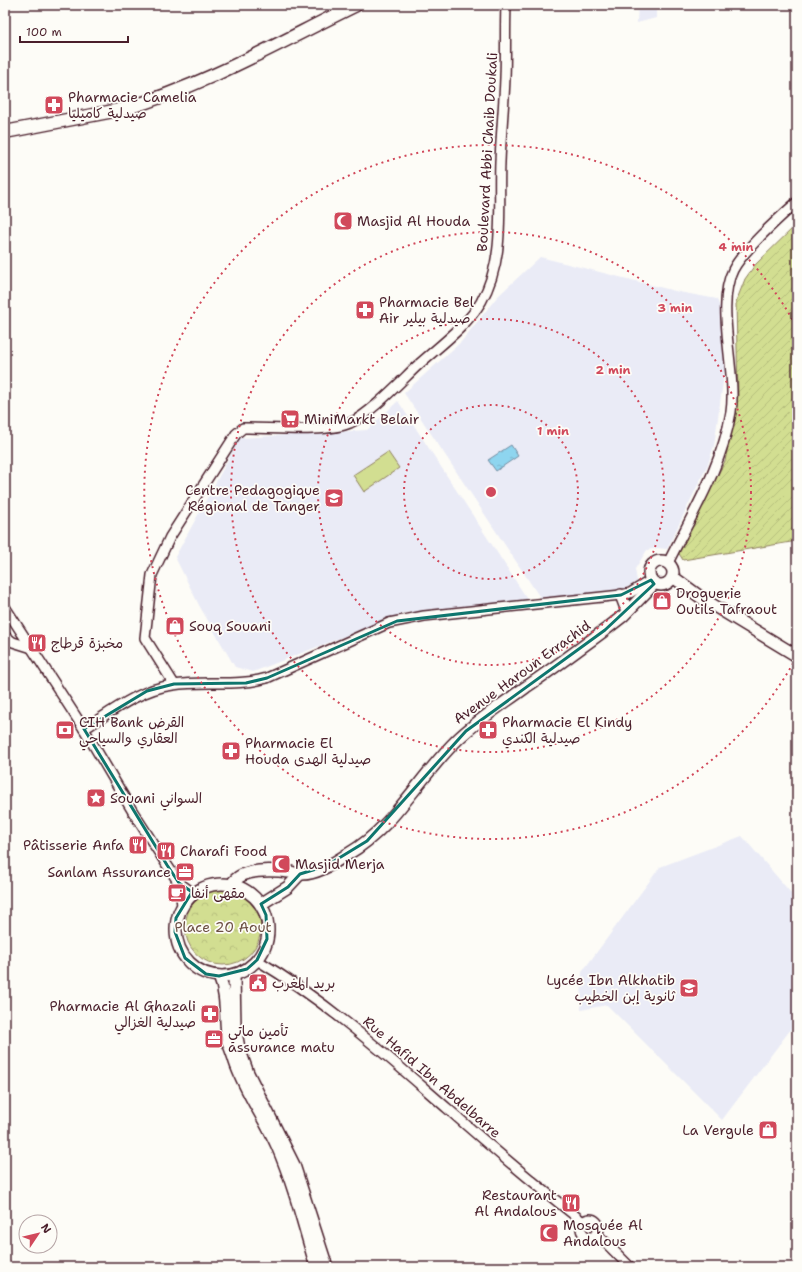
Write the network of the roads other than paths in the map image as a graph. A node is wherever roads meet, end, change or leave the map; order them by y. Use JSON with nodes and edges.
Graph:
{"nodes":[{"id":1,"x":356,"y":5,"type":"edge"},
{"id":2,"x":506,"y":5,"type":"edge"},
{"id":3,"x":5,"y":132,"type":"edge"},
{"id":4,"x":797,"y":202,"type":"edge"},
{"id":5,"x":668,"y":563,"type":"junction"},
{"id":6,"x":673,"y":577,"type":"junction"},
{"id":7,"x":653,"y":582,"type":"junction"},
{"id":8,"x":621,"y":595,"type":"junction"},
{"id":9,"x":5,"y":607,"type":"edge"},
{"id":10,"x":627,"y":611,"type":"junction"},
{"id":11,"x":5,"y":636,"type":"edge"},
{"id":12,"x":29,"y":647,"type":"junction"},
{"id":13,"x":797,"y":656,"type":"edge"},
{"id":14,"x":174,"y":684,"type":"junction"},
{"id":15,"x":84,"y":729,"type":"junction"},
{"id":16,"x":300,"y":874,"type":"junction"},
{"id":17,"x":179,"y":883,"type":"junction"},
{"id":18,"x":232,"y":884,"type":"junction"},
{"id":19,"x":193,"y":893,"type":"junction"},
{"id":20,"x":260,"y":904,"type":"junction"},
{"id":21,"x":182,"y":905,"type":"junction"},
{"id":22,"x":257,"y":960,"type":"junction"},
{"id":23,"x":234,"y":975,"type":"junction"},
{"id":24,"x":219,"y":976,"type":"junction"},
{"id":25,"x":583,"y":1222,"type":"junction"},
{"id":26,"x":597,"y":1234,"type":"junction"},
{"id":27,"x":316,"y":1267,"type":"edge"},
{"id":28,"x":327,"y":1267,"type":"edge"},
{"id":29,"x":630,"y":1267,"type":"edge"}],
"edges":[{"from":1,"to":3,"type":"main road"},
{"from":2,"to":14,"type":"street","name":"Boulevard Abbi Chaib Doukali"},
{"from":4,"to":5,"type":"street"},
{"from":5,"to":6,"type":"main road"},
{"from":5,"to":7,"type":"main road"},
{"from":6,"to":7,"type":"main road"},
{"from":6,"to":13,"type":"main road"},
{"from":7,"to":8,"type":"street"},
{"from":7,"to":10,"type":"main road","name":"Avenue Haroun Errachid"},
{"from":8,"to":10,"type":"main road"},
{"from":8,"to":14,"type":"street"},
{"from":9,"to":12,"type":"street"},
{"from":10,"to":16,"type":"main road","name":"Avenue Haroun Errachid"},
{"from":11,"to":12,"type":"street"},
{"from":12,"to":15,"type":"street"},
{"from":14,"to":15,"type":"street"},
{"from":15,"to":17,"type":"street"},
{"from":16,"to":18,"type":"main road","name":"Avenue Haroun Errachid"},
{"from":16,"to":20,"type":"main road","name":"Avenue Haroun Errachid"},
{"from":17,"to":19,"type":"street"},
{"from":17,"to":21,"type":"street"},
{"from":18,"to":19,"type":"main road"},
{"from":18,"to":20,"type":"main road"},
{"from":19,"to":21,"type":"main road"},
{"from":20,"to":22,"type":"main road"},
{"from":21,"to":24,"type":"main road"},
{"from":22,"to":23,"type":"main road"},
{"from":22,"to":25,"type":"street","name":"Rue Hafid Ibn Abdelbarre"},
{"from":23,"to":24,"type":"main road"},
{"from":23,"to":28,"type":"main road"},
{"from":24,"to":27,"type":"main road"},
{"from":25,"to":26,"type":"street","name":"Rue Hafid Ibn Abdelbarre"},
{"from":25,"to":26,"type":"street","name":"Rue Hafid Ibn Abdelbarre"},
{"from":26,"to":29,"type":"street"}]}
